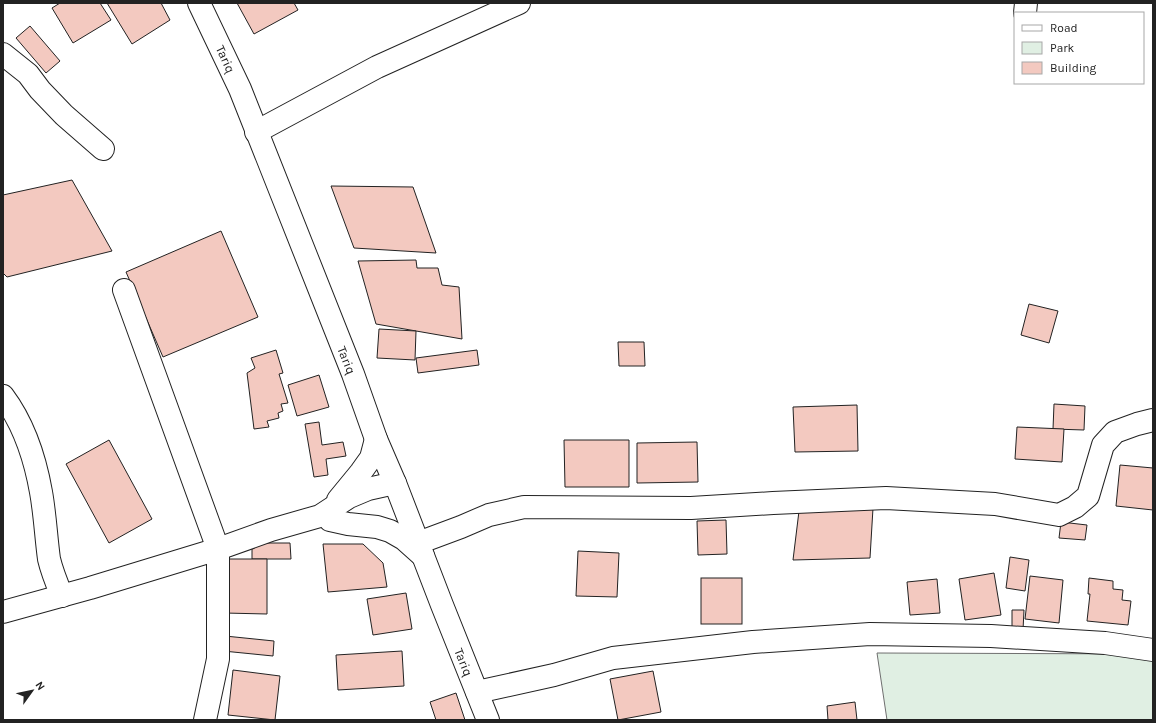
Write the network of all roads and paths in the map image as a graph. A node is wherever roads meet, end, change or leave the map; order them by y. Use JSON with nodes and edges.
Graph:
{"nodes":[{"id":1,"x":199,"y":3,"type":"edge"},
{"id":2,"x":519,"y":3,"type":"edge"},
{"id":3,"x":3,"y":55,"type":"edge"},
{"id":4,"x":256,"y":132,"type":"junction"},
{"id":5,"x":103,"y":149,"type":"dead end"},
{"id":6,"x":124,"y":290,"type":"dead end"},
{"id":7,"x":3,"y":396,"type":"edge"},
{"id":8,"x":1153,"y":420,"type":"edge"},
{"id":9,"x":376,"y":439,"type":"junction"},
{"id":10,"x":395,"y":483,"type":"junction"},
{"id":11,"x":407,"y":513,"type":"junction"},
{"id":12,"x":327,"y":515,"type":"junction"},
{"id":13,"x":218,"y":549,"type":"junction"},
{"id":14,"x":420,"y":550,"type":"junction"},
{"id":15,"x":62,"y":596,"type":"junction"},
{"id":16,"x":3,"y":612,"type":"edge"},
{"id":17,"x":1153,"y":650,"type":"edge"},
{"id":18,"x":477,"y":692,"type":"junction"},
{"id":19,"x":205,"y":720,"type":"edge"},
{"id":20,"x":488,"y":720,"type":"edge"}],
"edges":[{"from":1,"to":4,"type":"street","name":"Tariq"},
{"from":2,"to":4,"type":"street"},
{"from":3,"to":5,"type":"street"},
{"from":4,"to":9,"type":"street","name":"Tariq"},
{"from":6,"to":13,"type":"street"},
{"from":7,"to":15,"type":"street"},
{"from":8,"to":14,"type":"street"},
{"from":9,"to":10,"type":"street","name":"Tariq"},
{"from":9,"to":12,"type":"street"},
{"from":10,"to":11,"type":"street","name":"Tariq"},
{"from":10,"to":12,"type":"street"},
{"from":11,"to":12,"type":"street"},
{"from":11,"to":14,"type":"street","name":"Tariq"},
{"from":12,"to":13,"type":"street"},
{"from":12,"to":14,"type":"street"},
{"from":13,"to":15,"type":"street"},
{"from":13,"to":19,"type":"street"},
{"from":14,"to":18,"type":"street","name":"Tariq"},
{"from":15,"to":16,"type":"street"},
{"from":17,"to":18,"type":"street"},
{"from":18,"to":20,"type":"street","name":"Tariq"}]}
